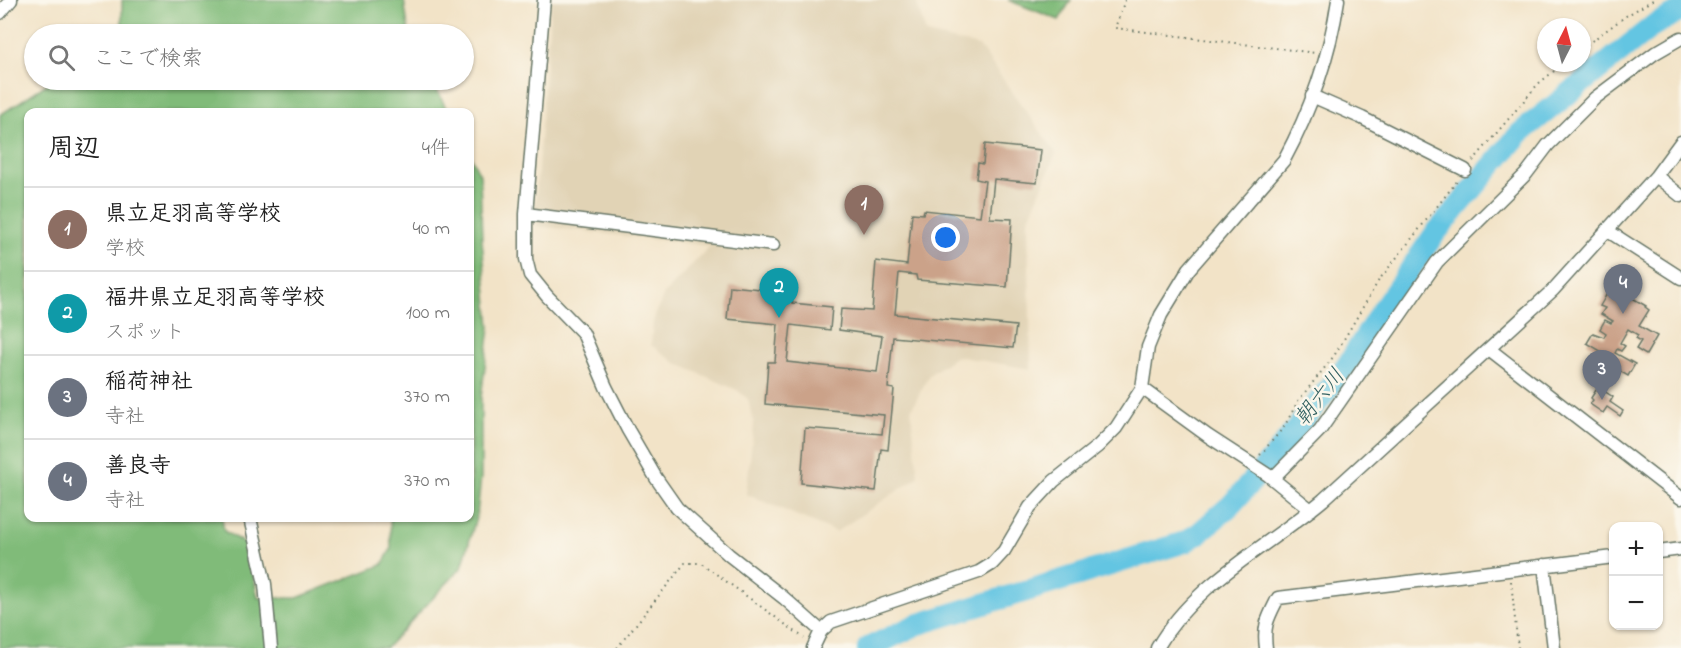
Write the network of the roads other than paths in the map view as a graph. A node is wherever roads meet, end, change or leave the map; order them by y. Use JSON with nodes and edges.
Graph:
{"nodes":[{"id":1,"x":11,"y":0,"type":"edge"},
{"id":2,"x":544,"y":0,"type":"edge"},
{"id":3,"x":1338,"y":0,"type":"edge"},
{"id":4,"x":0,"y":13,"type":"edge"},
{"id":5,"x":1681,"y":38,"type":"edge"},
{"id":6,"x":1312,"y":96,"type":"junction"},
{"id":7,"x":1681,"y":142,"type":"edge"},
{"id":8,"x":1466,"y":170,"type":"road end"},
{"id":9,"x":1656,"y":176,"type":"junction"},
{"id":10,"x":1681,"y":196,"type":"edge"},
{"id":11,"x":526,"y":214,"type":"junction"},
{"id":12,"x":1608,"y":231,"type":"junction"},
{"id":13,"x":773,"y":245,"type":"dead end"},
{"id":14,"x":1681,"y":278,"type":"edge"},
{"id":15,"x":1490,"y":349,"type":"junction"},
{"id":16,"x":1142,"y":388,"type":"junction"},
{"id":17,"x":1270,"y":476,"type":"junction"},
{"id":18,"x":1681,"y":498,"type":"edge"},
{"id":19,"x":1311,"y":510,"type":"junction"},
{"id":20,"x":251,"y":522,"type":"edge"},
{"id":21,"x":1681,"y":549,"type":"edge"},
{"id":22,"x":1663,"y":551,"type":"edge"},
{"id":23,"x":1609,"y":558,"type":"edge"},
{"id":24,"x":1544,"y":565,"type":"junction"},
{"id":25,"x":821,"y":631,"type":"junction"},
{"id":26,"x":814,"y":647,"type":"edge"},
{"id":27,"x":271,"y":648,"type":"edge"},
{"id":28,"x":1157,"y":648,"type":"edge"},
{"id":29,"x":1266,"y":648,"type":"edge"},
{"id":30,"x":1554,"y":648,"type":"edge"}],
"edges":[{"from":1,"to":4,"type":"street"},
{"from":2,"to":11,"type":"street"},
{"from":3,"to":6,"type":"street"},
{"from":5,"to":17,"type":"street"},
{"from":6,"to":8,"type":"street"},
{"from":6,"to":16,"type":"street"},
{"from":7,"to":9,"type":"street"},
{"from":9,"to":10,"type":"street"},
{"from":9,"to":12,"type":"street"},
{"from":11,"to":13,"type":"street"},
{"from":11,"to":25,"type":"street"},
{"from":12,"to":14,"type":"street"},
{"from":12,"to":15,"type":"street"},
{"from":15,"to":18,"type":"street"},
{"from":15,"to":19,"type":"street"},
{"from":16,"to":17,"type":"street"},
{"from":16,"to":25,"type":"street"},
{"from":17,"to":19,"type":"street"},
{"from":19,"to":28,"type":"street"},
{"from":20,"to":27,"type":"street"},
{"from":21,"to":22,"type":"street"},
{"from":23,"to":24,"type":"street"},
{"from":24,"to":29,"type":"street"},
{"from":24,"to":30,"type":"street"},
{"from":25,"to":26,"type":"street"}]}
